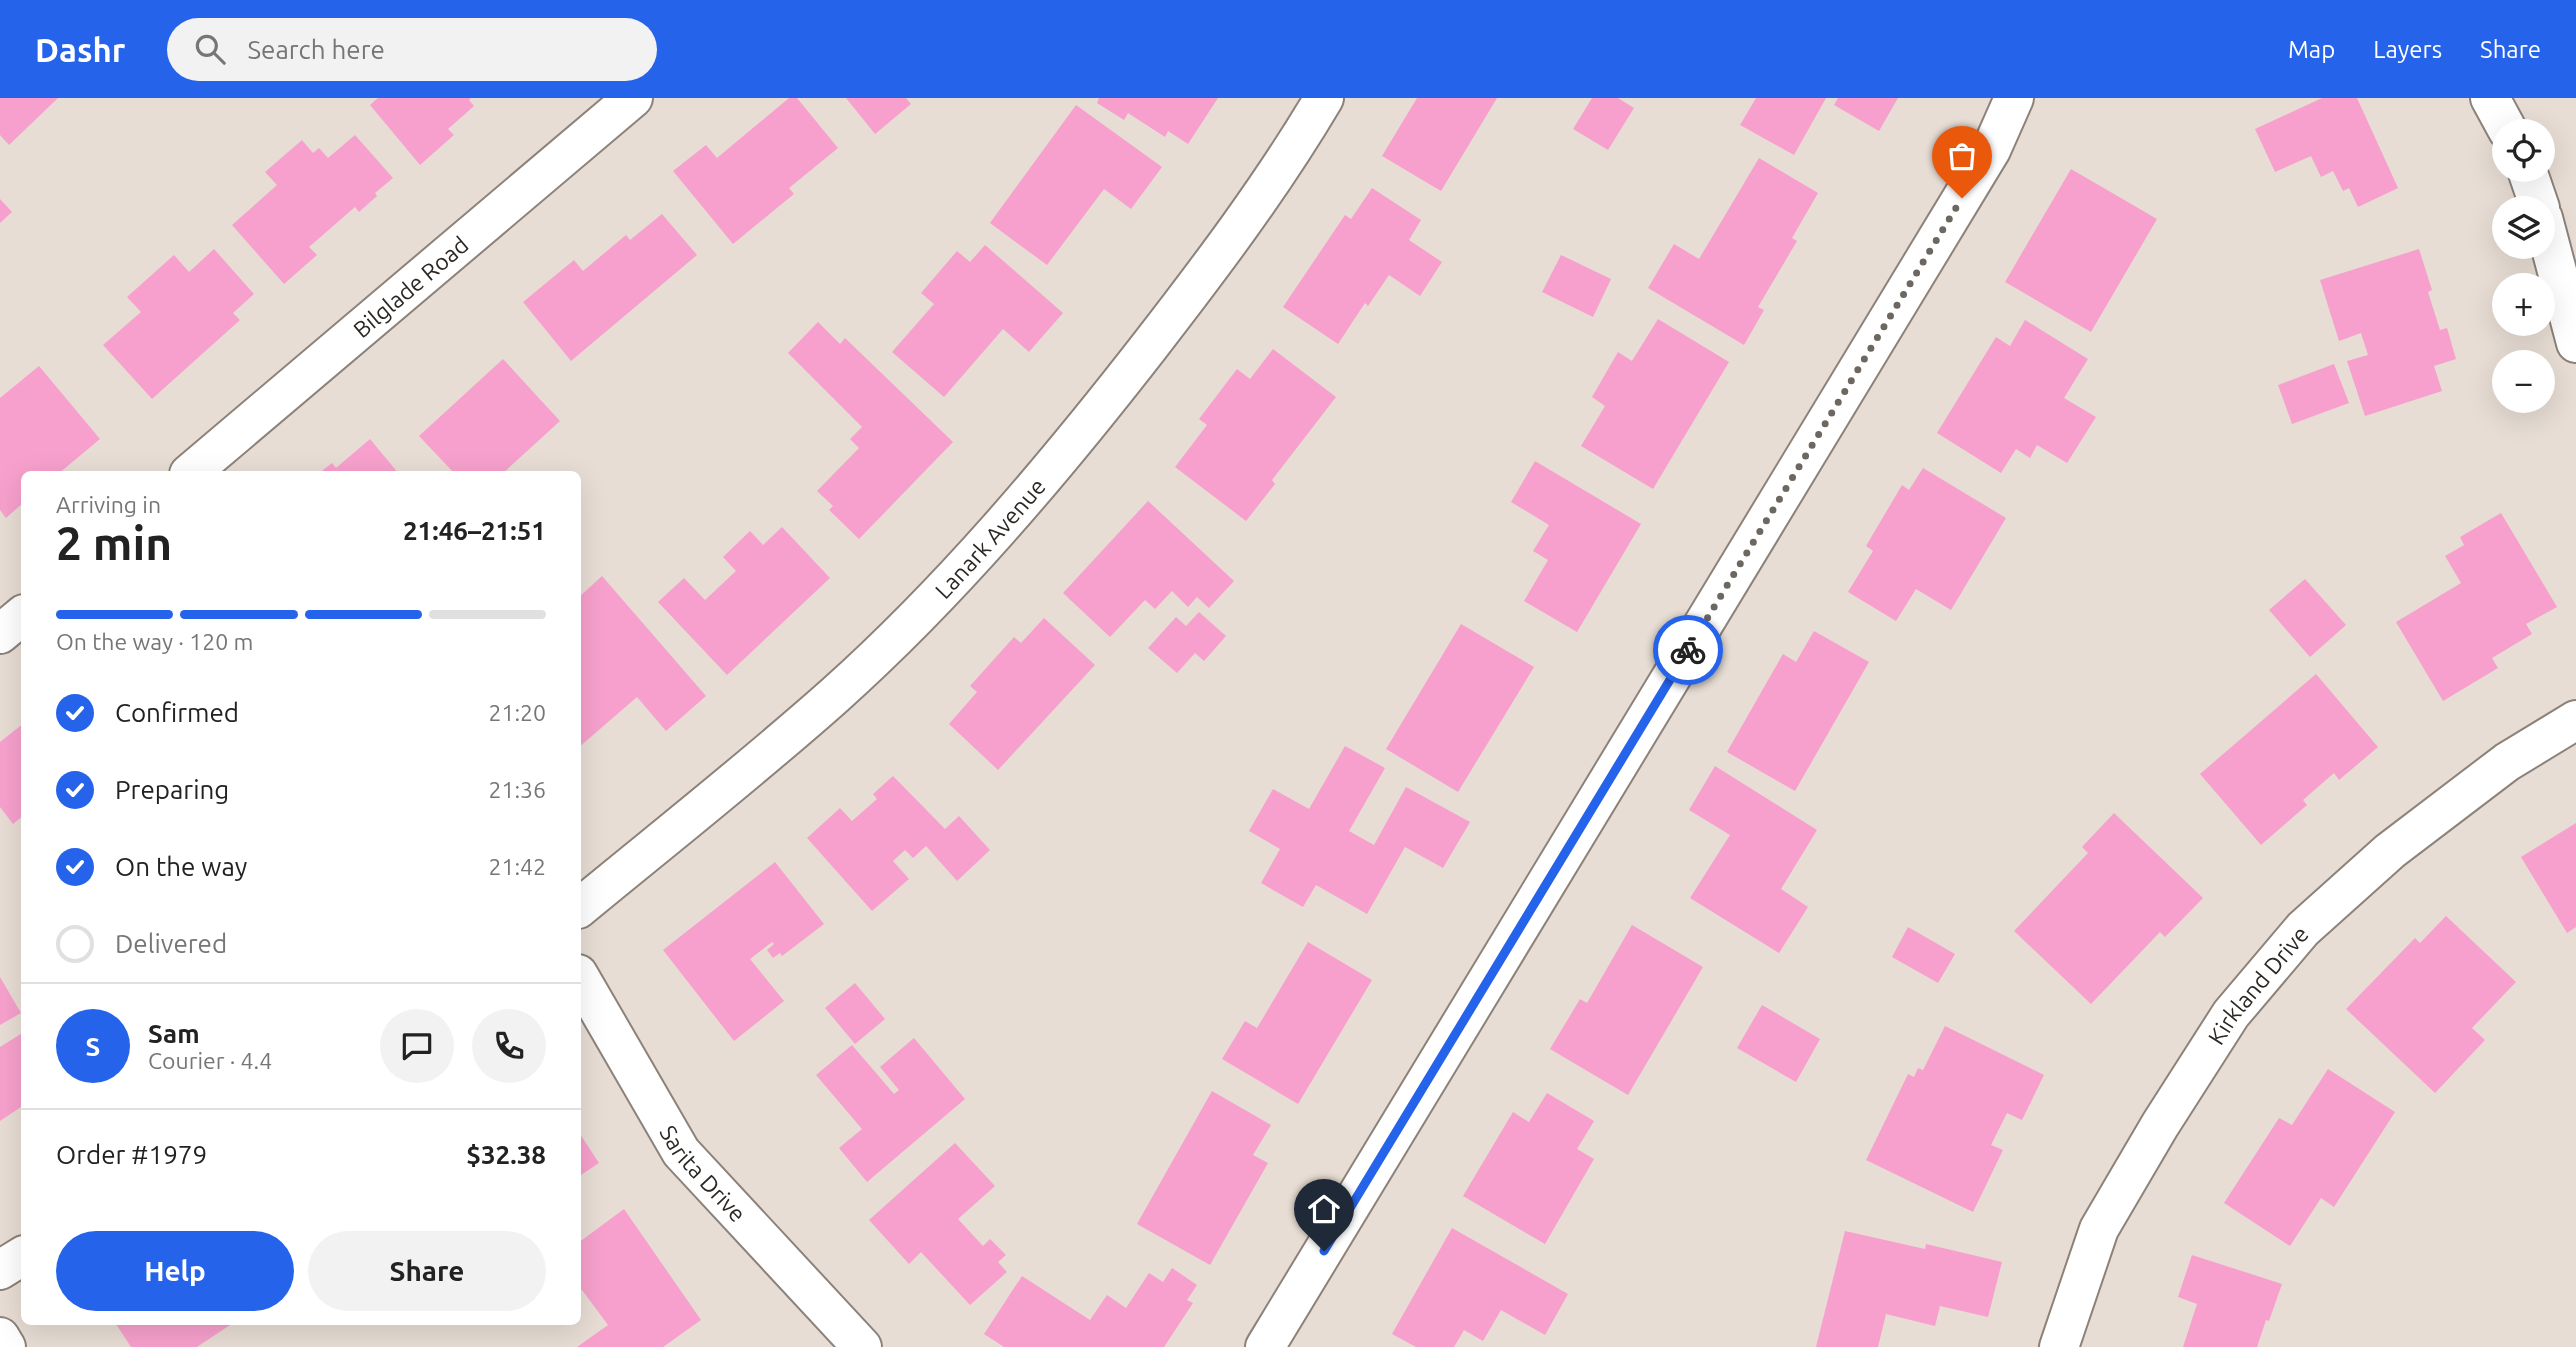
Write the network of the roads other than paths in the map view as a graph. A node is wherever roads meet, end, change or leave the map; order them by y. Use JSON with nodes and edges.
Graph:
{"nodes":[{"id":1,"x":633,"y":98,"type":"edge"},
{"id":2,"x":1324,"y":98,"type":"edge"},
{"id":3,"x":2014,"y":98,"type":"edge"},
{"id":4,"x":2490,"y":98,"type":"edge"},
{"id":5,"x":2501,"y":119,"type":"edge"},
{"id":6,"x":2554,"y":259,"type":"edge"},
{"id":7,"x":2576,"y":343,"type":"edge"},
{"id":8,"x":193,"y":471,"type":"edge"},
{"id":9,"x":21,"y":616,"type":"edge"},
{"id":10,"x":0,"y":634,"type":"edge"},
{"id":11,"x":2576,"y":720,"type":"edge"},
{"id":12,"x":581,"y":906,"type":"edge"},
{"id":13,"x":581,"y":979,"type":"edge"},
{"id":14,"x":21,"y":1257,"type":"edge"},
{"id":15,"x":0,"y":1270,"type":"edge"},
{"id":16,"x":0,"y":1336,"type":"edge"},
{"id":17,"x":6,"y":1347,"type":"edge"},
{"id":18,"x":862,"y":1347,"type":"edge"},
{"id":19,"x":1265,"y":1347,"type":"edge"},
{"id":20,"x":2059,"y":1347,"type":"edge"}],
"edges":[{"from":1,"to":8,"type":"street","name":"Bilglade Road"},
{"from":2,"to":12,"type":"street","name":"Lanark Avenue"},
{"from":3,"to":19,"type":"street"},
{"from":4,"to":5,"type":"street"},
{"from":6,"to":7,"type":"street"},
{"from":9,"to":10,"type":"street"},
{"from":11,"to":20,"type":"street","name":"Kirkland Drive"},
{"from":13,"to":18,"type":"street","name":"Sarita Drive"},
{"from":14,"to":15,"type":"street"},
{"from":16,"to":17,"type":"street"}]}
